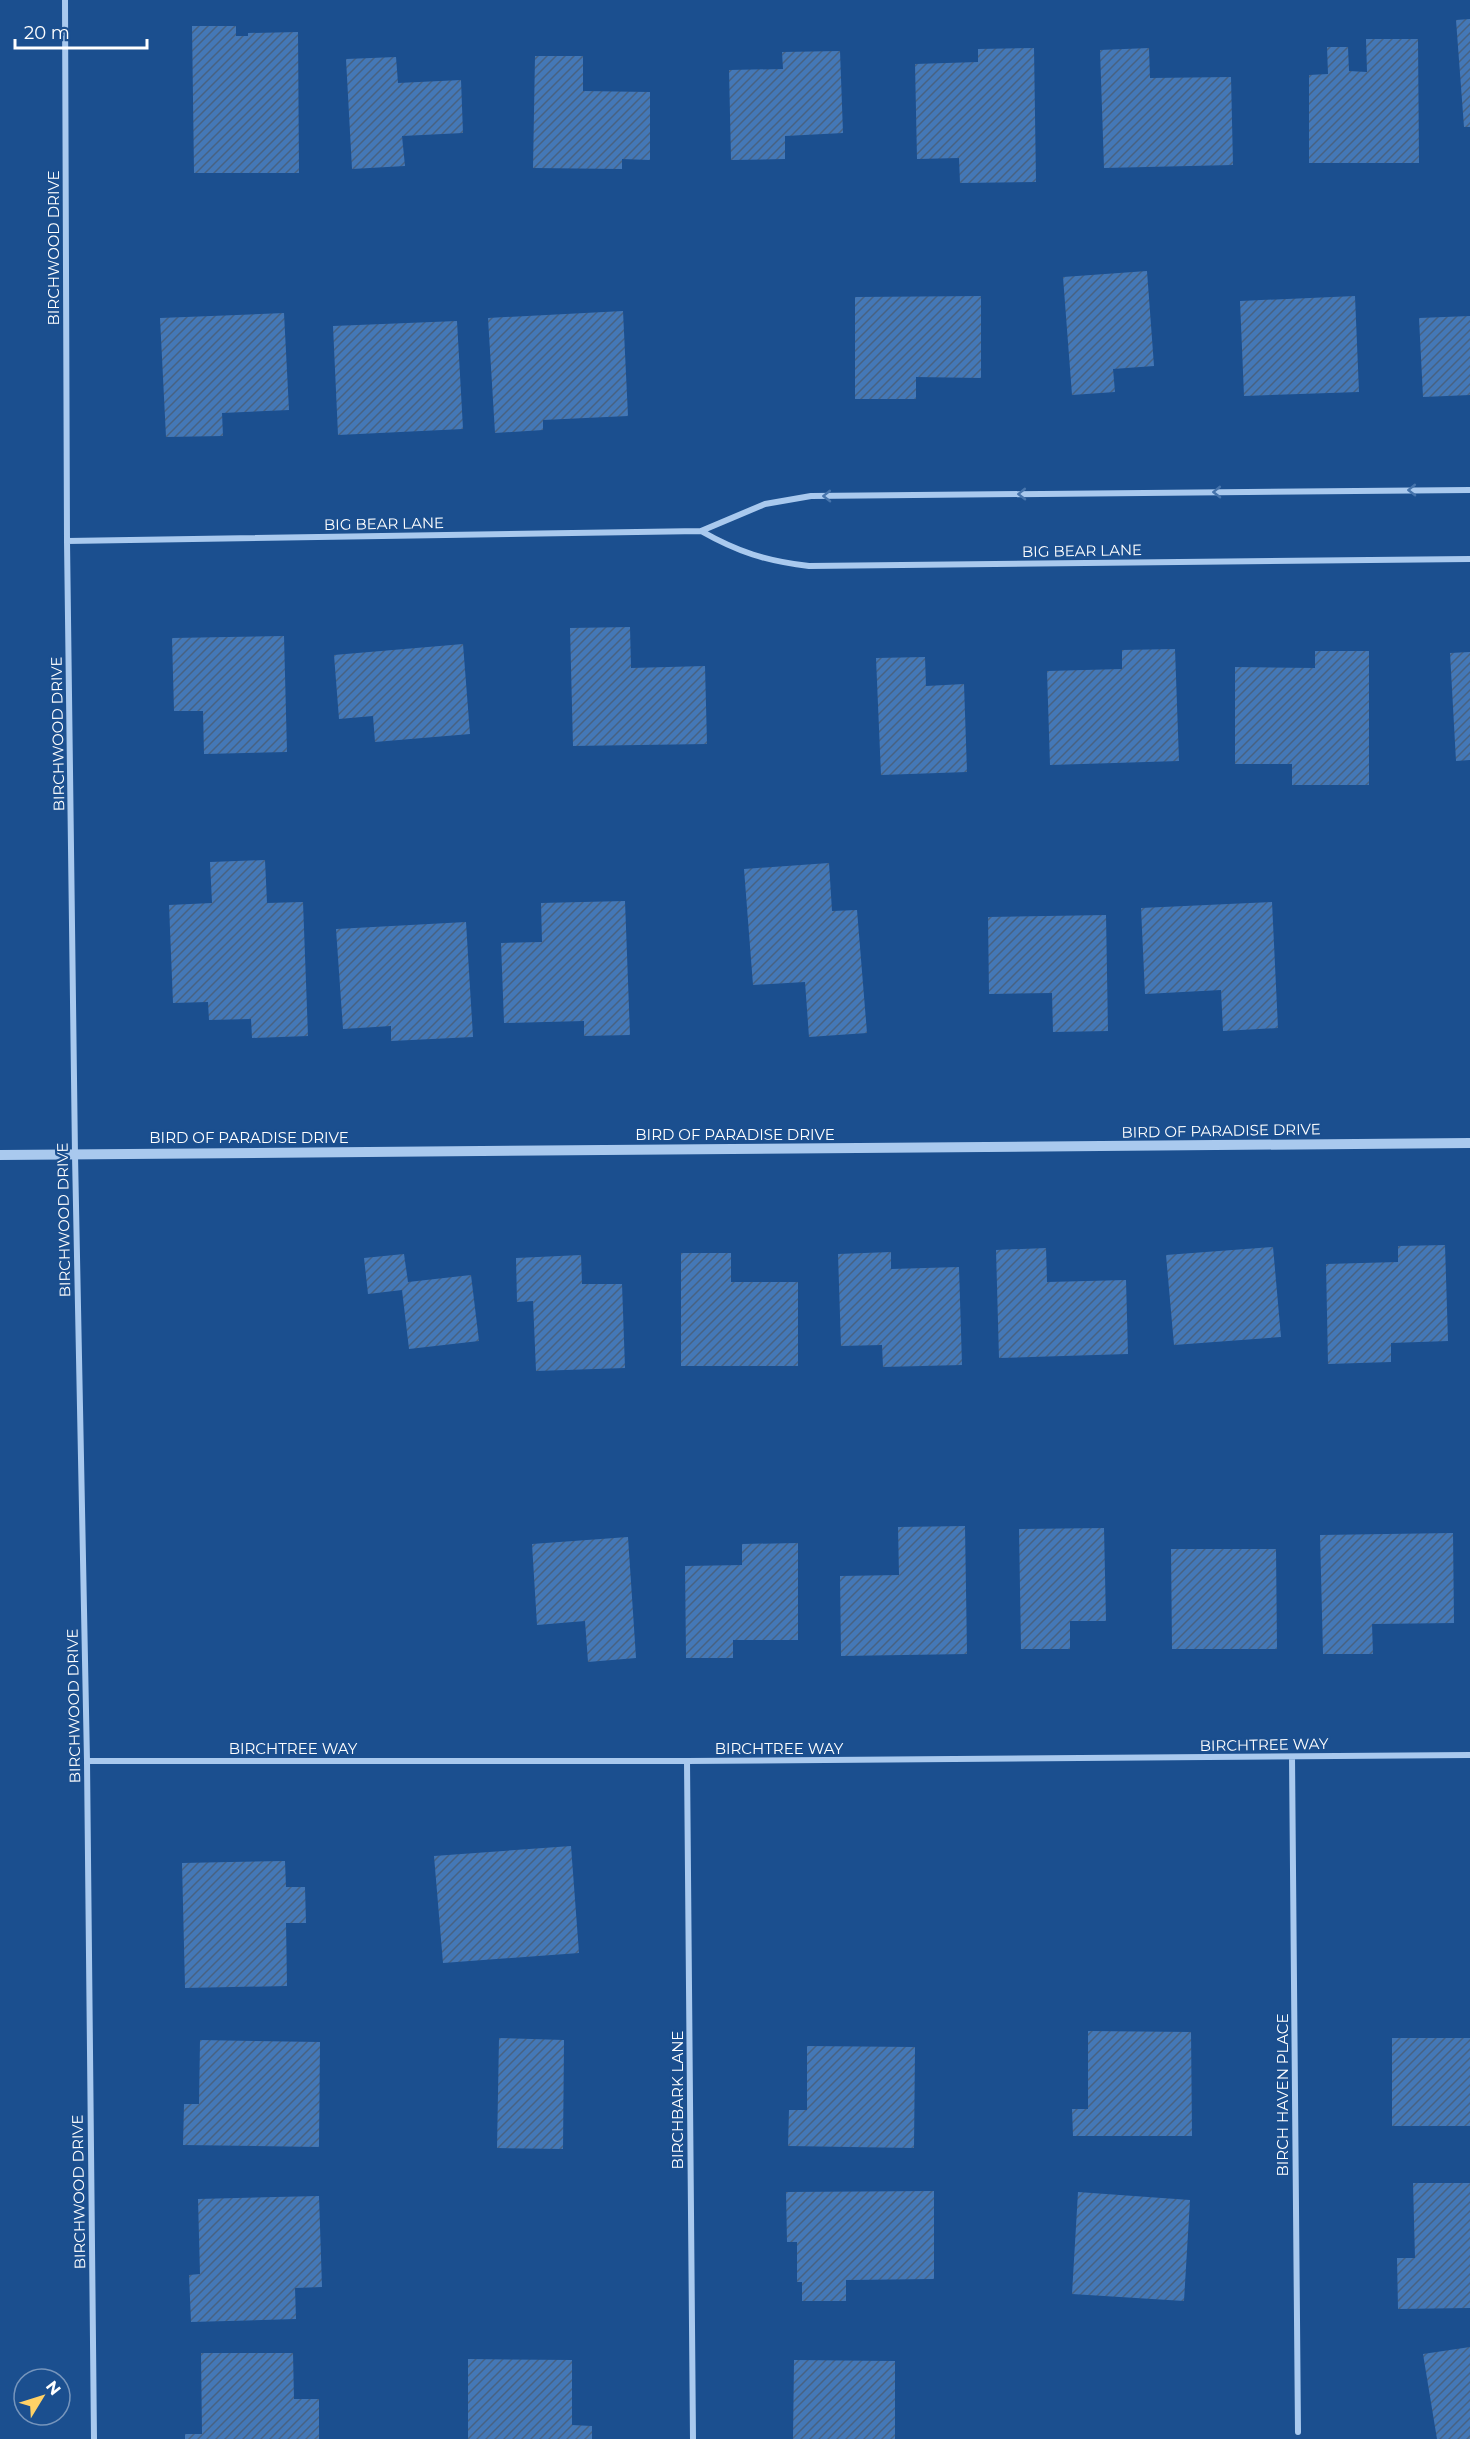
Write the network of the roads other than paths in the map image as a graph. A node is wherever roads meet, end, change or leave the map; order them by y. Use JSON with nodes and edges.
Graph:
{"nodes":[{"id":1,"x":65,"y":0,"type":"edge"},
{"id":2,"x":1470,"y":490,"type":"edge"},
{"id":3,"x":701,"y":531,"type":"junction"},
{"id":4,"x":67,"y":541,"type":"junction"},
{"id":5,"x":1470,"y":559,"type":"edge"},
{"id":6,"x":1470,"y":1143,"type":"edge"},
{"id":7,"x":0,"y":1155,"type":"edge"},
{"id":8,"x":75,"y":1155,"type":"junction"},
{"id":9,"x":1470,"y":1755,"type":"edge"},
{"id":10,"x":1292,"y":1757,"type":"junction"},
{"id":11,"x":87,"y":1761,"type":"junction"},
{"id":12,"x":687,"y":1761,"type":"junction"},
{"id":13,"x":1298,"y":2432,"type":"dead end"},
{"id":14,"x":94,"y":2439,"type":"edge"},
{"id":15,"x":693,"y":2439,"type":"edge"}],
"edges":[{"from":1,"to":4,"type":"street","name":"BIRCHWOOD DRIVE"},
{"from":2,"to":3,"type":"street","name":"BIG BEAR LANE","one_way":true},
{"from":3,"to":4,"type":"street","name":"BIG BEAR LANE"},
{"from":3,"to":5,"type":"street","name":"BIG BEAR LANE"},
{"from":4,"to":8,"type":"street","name":"BIRCHWOOD DRIVE"},
{"from":6,"to":8,"type":"street","name":"BIRD OF PARADISE DRIVE"},
{"from":7,"to":8,"type":"street","name":"BIRD OF PARADISE DRIVE"},
{"from":8,"to":11,"type":"street","name":"BIRCHWOOD DRIVE"},
{"from":9,"to":10,"type":"street","name":"BIRCHTREE WAY"},
{"from":10,"to":12,"type":"street","name":"BIRCHTREE WAY"},
{"from":10,"to":13,"type":"street","name":"BIRCH HAVEN PLACE"},
{"from":11,"to":12,"type":"street","name":"BIRCHTREE WAY"},
{"from":11,"to":14,"type":"street","name":"BIRCHWOOD DRIVE"},
{"from":12,"to":15,"type":"street","name":"BIRCHBARK LANE"}]}
